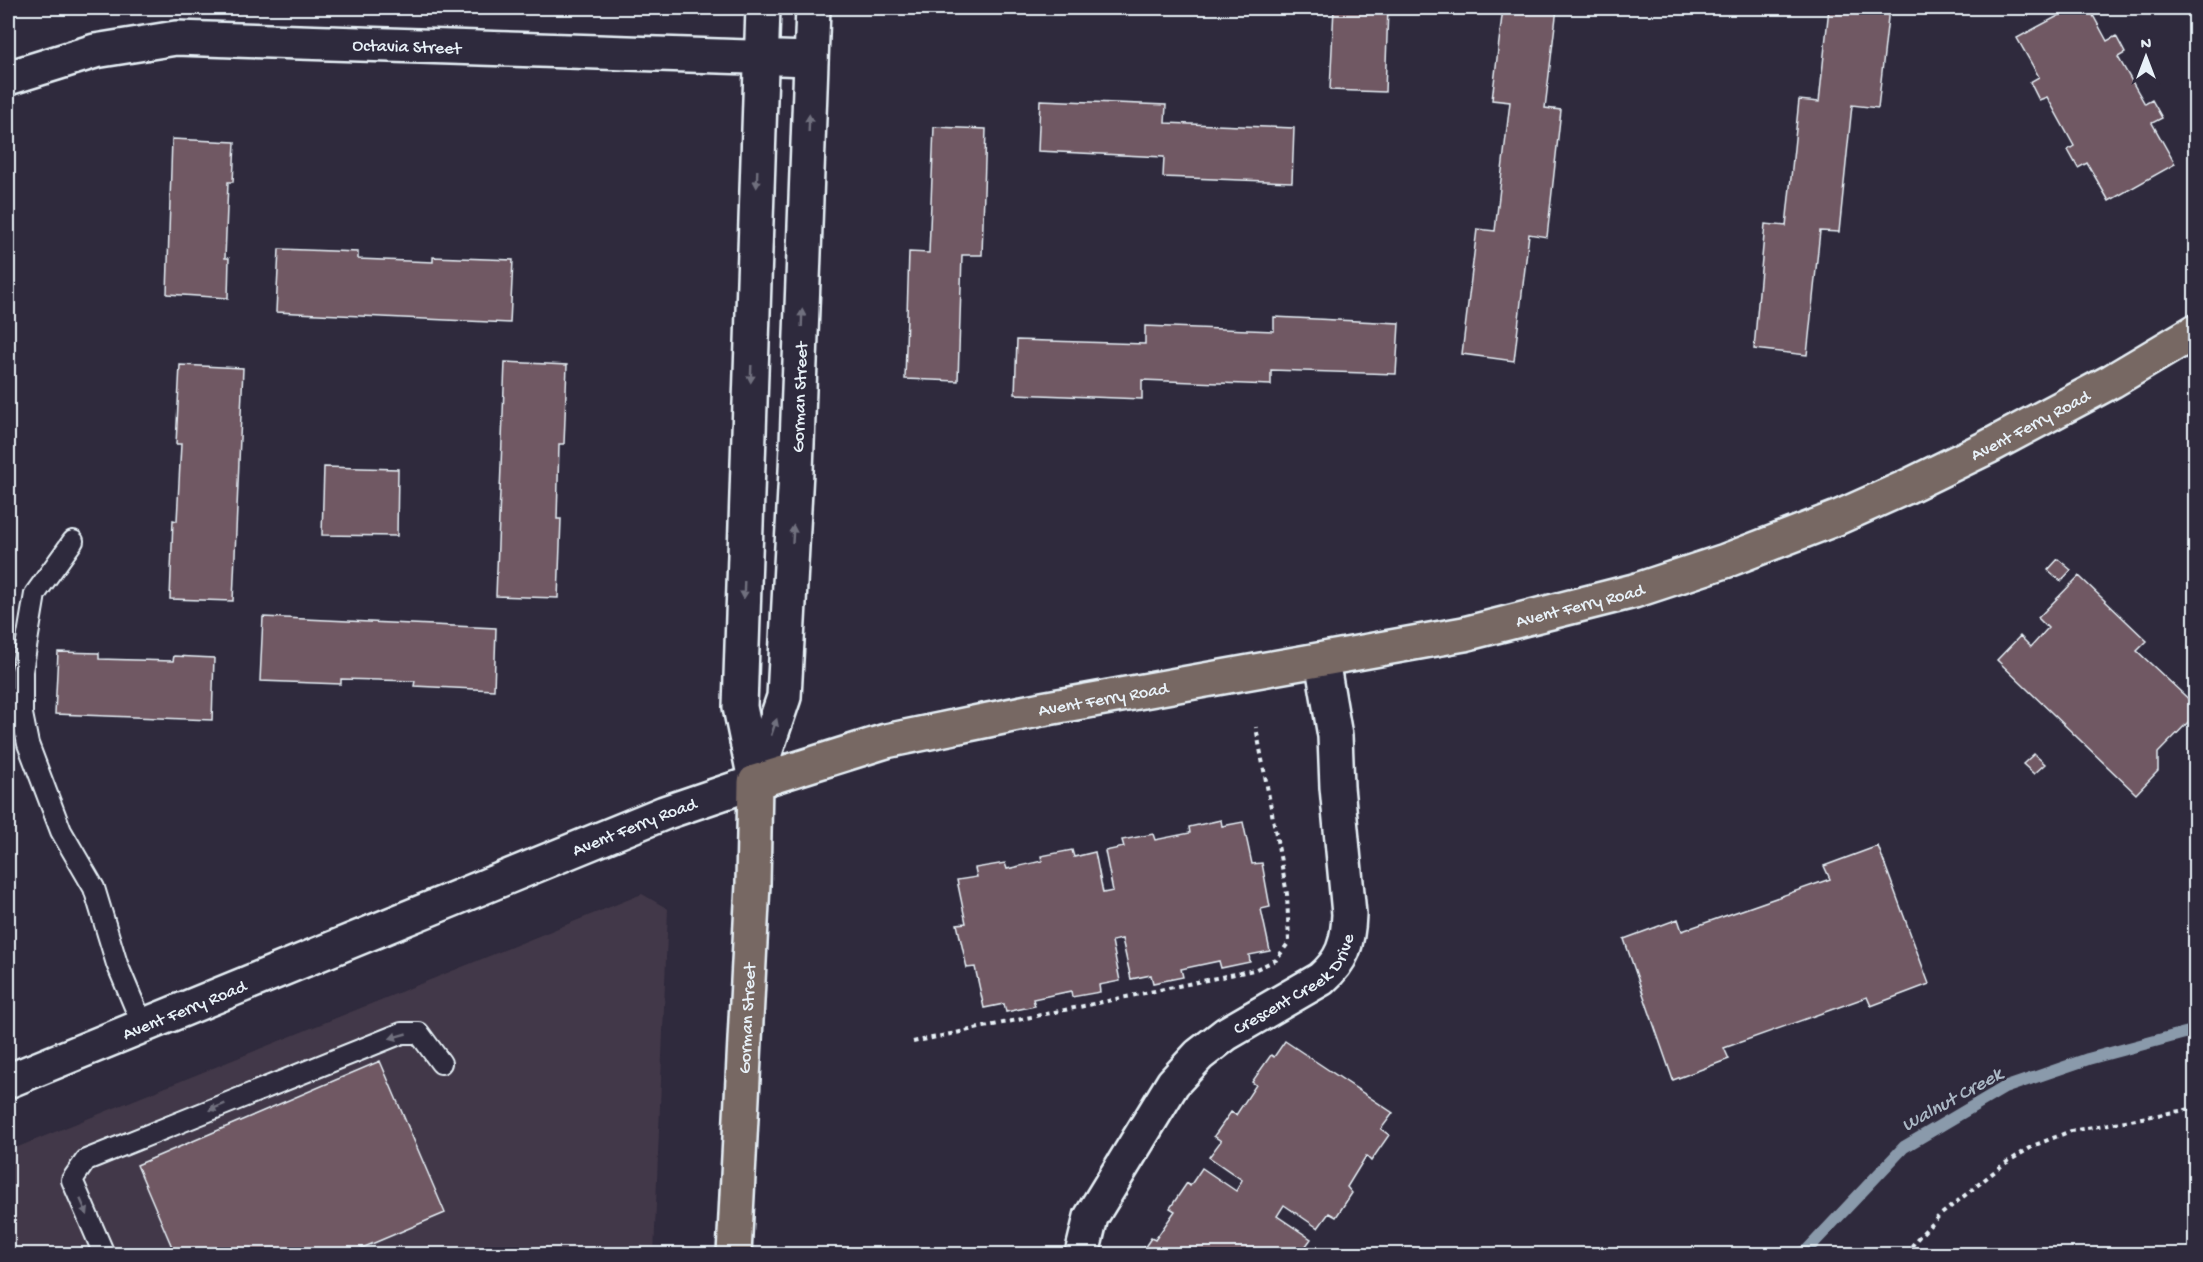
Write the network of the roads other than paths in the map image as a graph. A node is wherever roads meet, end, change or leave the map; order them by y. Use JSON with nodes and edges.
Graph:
{"nodes":[{"id":1,"x":763,"y":8,"type":"edge"},
{"id":2,"x":813,"y":8,"type":"edge"},
{"id":3,"x":760,"y":58,"type":"junction"},
{"id":4,"x":811,"y":60,"type":"junction"},
{"id":5,"x":8,"y":78,"type":"edge"},
{"id":6,"x":2196,"y":331,"type":"edge"},
{"id":7,"x":73,"y":541,"type":"dead end"},
{"id":8,"x":1322,"y":660,"type":"junction"},
{"id":9,"x":755,"y":782,"type":"junction"},
{"id":10,"x":143,"y":1026,"type":"junction"},
{"id":11,"x":441,"y":1063,"type":"dead end"},
{"id":12,"x":8,"y":1081,"type":"edge"},
{"id":13,"x":104,"y":1254,"type":"edge"},
{"id":14,"x":734,"y":1254,"type":"edge"},
{"id":15,"x":1083,"y":1254,"type":"edge"}],
"edges":[{"from":1,"to":3,"type":"main road","name":"Gorman Street"},
{"from":2,"to":4,"type":"main road","name":"Gorman Street"},
{"from":3,"to":4,"type":"main road","name":"Octavia Street"},
{"from":3,"to":5,"type":"main road","name":"Octavia Street"},
{"from":3,"to":9,"type":"main road","name":"Gorman Street","one_way":true},
{"from":9,"to":4,"type":"main road","name":"Gorman Street","one_way":true},
{"from":6,"to":8,"type":"main road","name":"Avent Ferry Road"},
{"from":7,"to":10,"type":"lane"},
{"from":8,"to":9,"type":"main road","name":"Avent Ferry Road"},
{"from":8,"to":15,"type":"main road","name":"Crescent Creek Drive"},
{"from":9,"to":10,"type":"main road","name":"Avent Ferry Road"},
{"from":9,"to":14,"type":"main road","name":"Gorman Street"},
{"from":10,"to":12,"type":"main road","name":"Avent Ferry Road"},
{"from":11,"to":13,"type":"lane","one_way":true}]}
